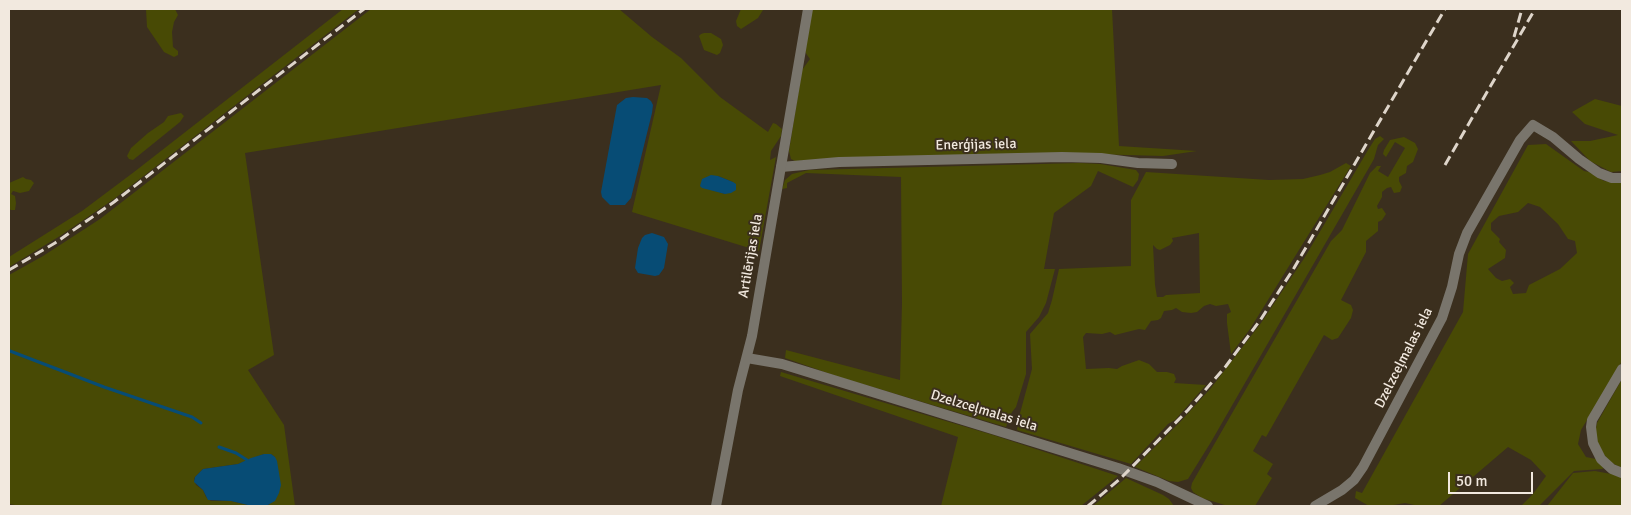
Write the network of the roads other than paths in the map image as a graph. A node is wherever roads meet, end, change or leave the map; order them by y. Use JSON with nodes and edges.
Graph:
{"nodes":[{"id":1,"x":808,"y":9,"type":"edge"},
{"id":2,"x":1172,"y":164,"type":"dead end"},
{"id":3,"x":781,"y":167,"type":"junction"},
{"id":4,"x":1622,"y":178,"type":"edge"},
{"id":5,"x":747,"y":358,"type":"junction"},
{"id":6,"x":1622,"y":369,"type":"edge"},
{"id":7,"x":1622,"y":473,"type":"edge"},
{"id":8,"x":716,"y":506,"type":"edge"},
{"id":9,"x":1208,"y":506,"type":"edge"},
{"id":10,"x":1315,"y":506,"type":"edge"}],
"edges":[{"from":1,"to":3,"type":"street","name":"Artilērijas iela"},
{"from":2,"to":3,"type":"street","name":"Enerģijas iela"},
{"from":3,"to":5,"type":"street","name":"Artilērijas iela"},
{"from":4,"to":10,"type":"street","name":"Dzelzceļmalas iela"},
{"from":5,"to":8,"type":"street","name":"Artilērijas iela"},
{"from":5,"to":9,"type":"street","name":"Dzelzceļmalas iela"},
{"from":6,"to":7,"type":"street"}]}
